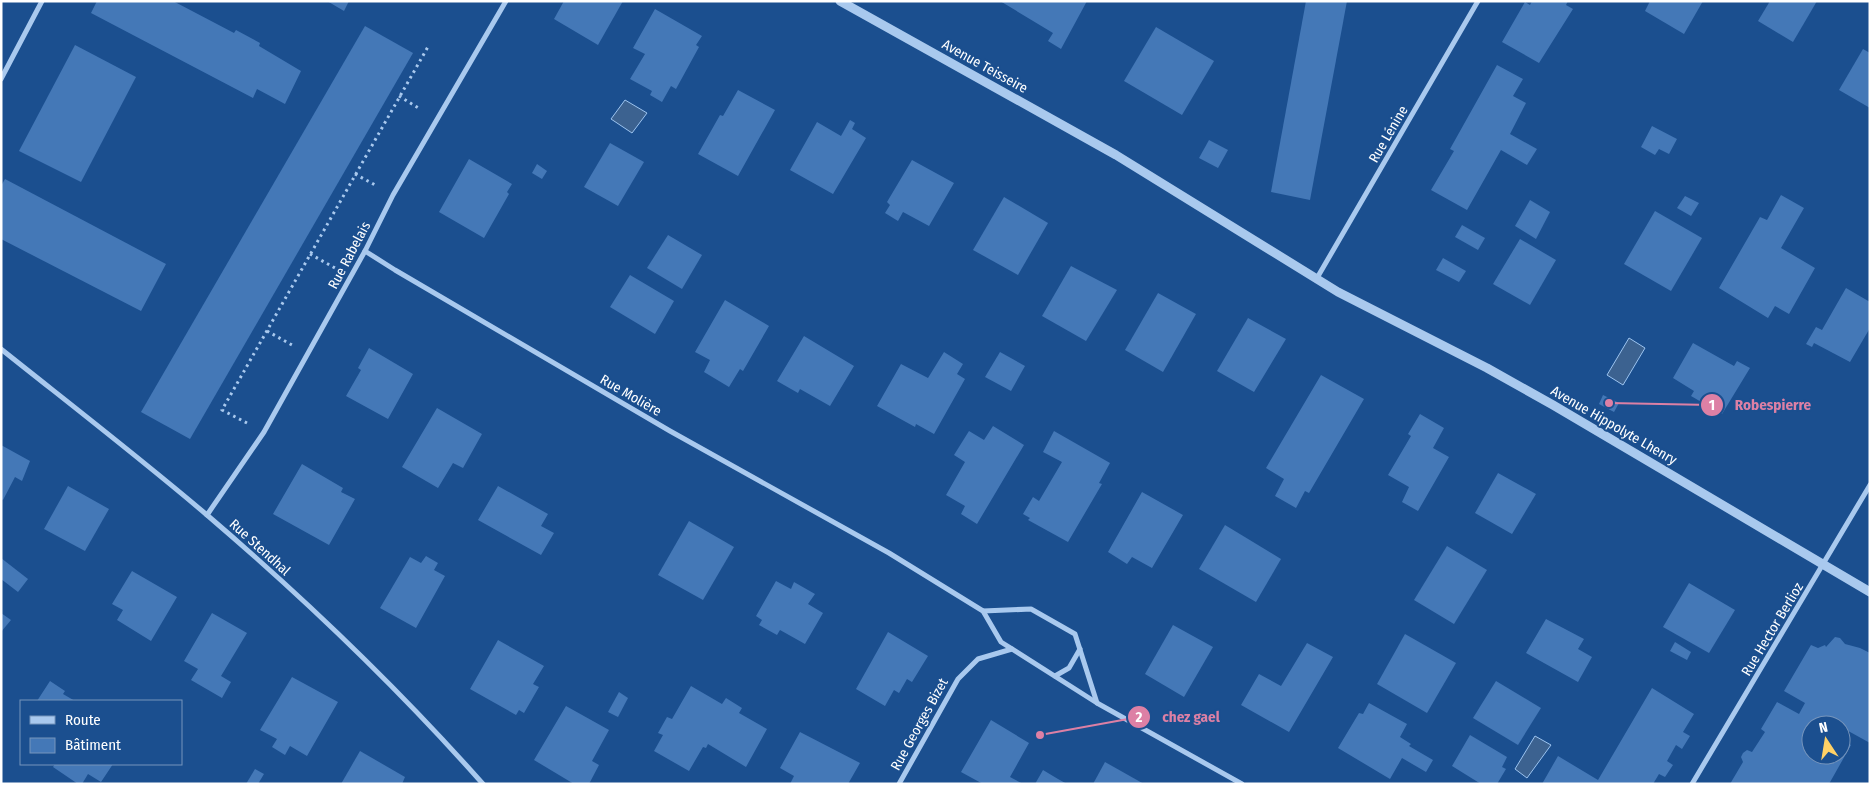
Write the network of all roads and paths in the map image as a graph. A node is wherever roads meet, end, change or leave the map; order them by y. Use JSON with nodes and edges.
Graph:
{"nodes":[{"id":1,"x":42,"y":1,"type":"edge"},
{"id":2,"x":506,"y":1,"type":"edge"},
{"id":3,"x":840,"y":1,"type":"edge"},
{"id":4,"x":1478,"y":1,"type":"edge"},
{"id":5,"x":429,"y":45,"type":"dead end"},
{"id":6,"x":1,"y":79,"type":"edge"},
{"id":7,"x":399,"y":96,"type":"junction"},
{"id":8,"x":437,"y":119,"type":"junction"},
{"id":9,"x":366,"y":251,"type":"junction"},
{"id":10,"x":310,"y":254,"type":"junction"},
{"id":11,"x":351,"y":277,"type":"junction"},
{"id":12,"x":1317,"y":278,"type":"junction"},
{"id":13,"x":267,"y":330,"type":"junction"},
{"id":14,"x":1,"y":349,"type":"edge"},
{"id":15,"x":308,"y":354,"type":"junction"},
{"id":16,"x":264,"y":432,"type":"junction"},
{"id":17,"x":1870,"y":485,"type":"edge"},
{"id":18,"x":207,"y":515,"type":"junction"},
{"id":19,"x":1823,"y":565,"type":"junction"},
{"id":20,"x":1870,"y":592,"type":"edge"},
{"id":21,"x":983,"y":611,"type":"junction"},
{"id":22,"x":1012,"y":649,"type":"junction"},
{"id":23,"x":1080,"y":649,"type":"junction"},
{"id":24,"x":1055,"y":676,"type":"junction"},
{"id":25,"x":1097,"y":703,"type":"junction"},
{"id":26,"x":483,"y":784,"type":"edge"},
{"id":27,"x":899,"y":784,"type":"edge"},
{"id":28,"x":1242,"y":784,"type":"edge"},
{"id":29,"x":1692,"y":784,"type":"edge"}],
"edges":[{"from":1,"to":6,"type":"street"},
{"from":2,"to":8,"type":"street","name":"Rue Rabelais"},
{"from":3,"to":12,"type":"street","name":"Avenue Teisseire"},
{"from":4,"to":12,"type":"street","name":"Rue Lénine"},
{"from":5,"to":7,"type":"path"},
{"from":7,"to":8,"type":"path"},
{"from":7,"to":10,"type":"path"},
{"from":8,"to":9,"type":"street","name":"Rue Rabelais"},
{"from":9,"to":11,"type":"street","name":"Rue Rabelais"},
{"from":9,"to":21,"type":"street","name":"Rue Molière"},
{"from":10,"to":11,"type":"path"},
{"from":10,"to":13,"type":"path"},
{"from":11,"to":15,"type":"street","name":"Rue Rabelais"},
{"from":12,"to":19,"type":"street","name":"Avenue Hippolyte Lhenry"},
{"from":13,"to":15,"type":"path"},
{"from":13,"to":16,"type":"path"},
{"from":14,"to":18,"type":"street","name":"Rue Stendhal"},
{"from":15,"to":16,"type":"street","name":"Rue Rabelais"},
{"from":16,"to":18,"type":"street","name":"Rue Rabelais"},
{"from":17,"to":19,"type":"street","name":"Rue Hector Berlioz"},
{"from":18,"to":26,"type":"street","name":"Rue Stendhal"},
{"from":19,"to":20,"type":"street","name":"Avenue Hippolyte Lhenry"},
{"from":19,"to":29,"type":"street","name":"Rue Hector Berlioz"},
{"from":21,"to":22,"type":"street"},
{"from":21,"to":23,"type":"street"},
{"from":22,"to":24,"type":"street"},
{"from":22,"to":27,"type":"street","name":"Rue Georges Bizet"},
{"from":23,"to":24,"type":"street"},
{"from":23,"to":25,"type":"street"},
{"from":24,"to":25,"type":"street"},
{"from":25,"to":28,"type":"street"}]}
